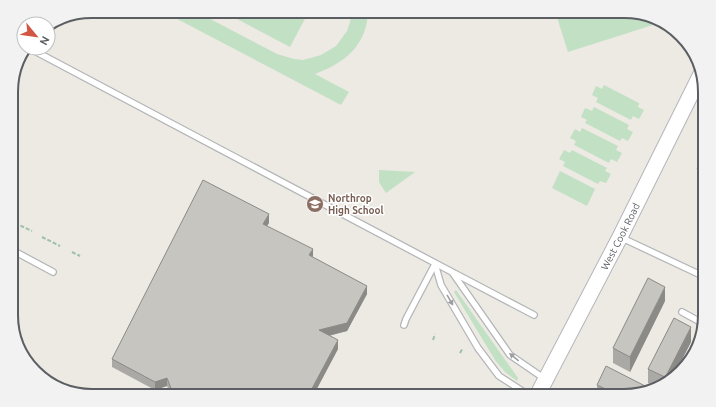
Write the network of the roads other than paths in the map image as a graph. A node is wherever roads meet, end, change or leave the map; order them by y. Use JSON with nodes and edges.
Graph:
{"nodes":[{"id":1,"x":44,"y":56,"type":"edge"},
{"id":2,"x":697,"y":81,"type":"edge"},
{"id":3,"x":620,"y":237,"type":"junction"},
{"id":4,"x":18,"y":253,"type":"edge"},
{"id":5,"x":435,"y":264,"type":"junction"},
{"id":6,"x":54,"y":272,"type":"dead end"},
{"id":7,"x":452,"y":272,"type":"junction"},
{"id":8,"x":698,"y":274,"type":"edge"},
{"id":9,"x":682,"y":312,"type":"dead end"},
{"id":10,"x":534,"y":315,"type":"dead end"},
{"id":11,"x":698,"y":321,"type":"edge"},
{"id":12,"x":404,"y":325,"type":"dead end"},
{"id":13,"x":546,"y":379,"type":"junction"},
{"id":14,"x":519,"y":389,"type":"edge"},
{"id":15,"x":541,"y":389,"type":"edge"}],
"edges":[{"from":1,"to":5,"type":"lane"},
{"from":2,"to":3,"type":"main road","name":"West Cook Road"},
{"from":3,"to":8,"type":"lane"},
{"from":3,"to":13,"type":"main road","name":"West Cook Road"},
{"from":4,"to":6,"type":"lane"},
{"from":5,"to":7,"type":"lane"},
{"from":5,"to":12,"type":"lane"},
{"from":5,"to":14,"type":"lane","one_way":true},
{"from":7,"to":10,"type":"lane"},
{"from":13,"to":7,"type":"lane","one_way":true},
{"from":9,"to":11,"type":"lane"},
{"from":13,"to":15,"type":"main road","name":"West Cook Road"}]}
